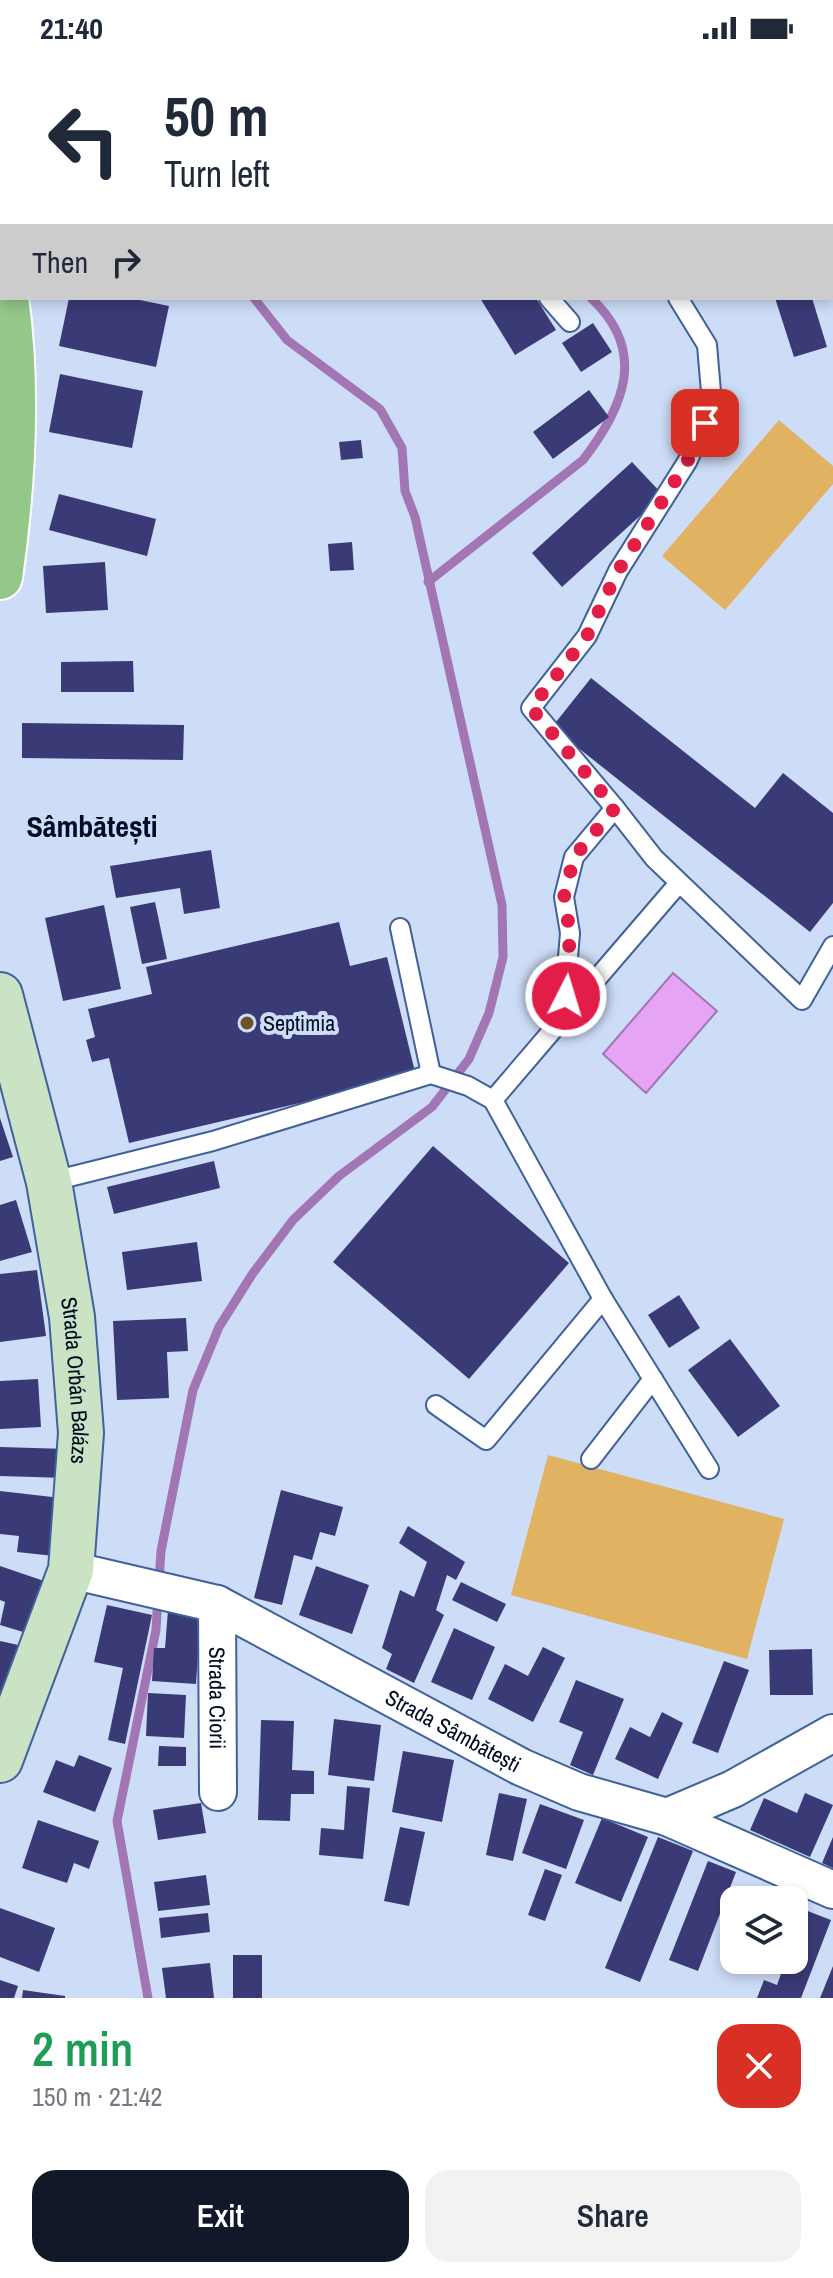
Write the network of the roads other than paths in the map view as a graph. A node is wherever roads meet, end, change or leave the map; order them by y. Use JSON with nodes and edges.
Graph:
{"nodes":[{"id":1,"x":6,"y":300,"type":"edge"},
{"id":2,"x":551,"y":300,"type":"edge"},
{"id":3,"x":679,"y":300,"type":"edge"},
{"id":4,"x":570,"y":322,"type":"dead end"},
{"id":5,"x":5,"y":485,"type":"edge"},
{"id":6,"x":1,"y":569,"type":"edge"},
{"id":7,"x":615,"y":808,"type":"junction"},
{"id":8,"x":679,"y":883,"type":"junction"},
{"id":9,"x":400,"y":928,"type":"dead end"},
{"id":10,"x":833,"y":946,"type":"edge"},
{"id":11,"x":0,"y":995,"type":"edge"},
{"id":12,"x":563,"y":1018,"type":"junction"},
{"id":13,"x":434,"y":1074,"type":"junction"},
{"id":14,"x":493,"y":1100,"type":"junction"},
{"id":15,"x":49,"y":1182,"type":"junction"},
{"id":16,"x":603,"y":1299,"type":"junction"},
{"id":17,"x":653,"y":1379,"type":"junction"},
{"id":18,"x":436,"y":1405,"type":"dead end"},
{"id":19,"x":591,"y":1459,"type":"dead end"},
{"id":20,"x":709,"y":1469,"type":"dead end"},
{"id":21,"x":71,"y":1570,"type":"junction"},
{"id":22,"x":217,"y":1604,"type":"junction"},
{"id":23,"x":833,"y":1733,"type":"edge"},
{"id":24,"x":0,"y":1760,"type":"edge"},
{"id":25,"x":218,"y":1792,"type":"dead end"},
{"id":26,"x":667,"y":1817,"type":"junction"},
{"id":27,"x":833,"y":1890,"type":"edge"}],
"edges":[{"from":1,"to":5,"type":"main road"},
{"from":2,"to":4,"type":"lane"},
{"from":3,"to":7,"type":"lane"},
{"from":5,"to":6,"type":"main road"},
{"from":7,"to":8,"type":"lane"},
{"from":7,"to":12,"type":"lane"},
{"from":8,"to":10,"type":"lane"},
{"from":8,"to":12,"type":"lane"},
{"from":9,"to":13,"type":"lane"},
{"from":11,"to":15,"type":"main road","name":"Strada Orbán Balázs"},
{"from":12,"to":14,"type":"lane"},
{"from":13,"to":14,"type":"lane"},
{"from":13,"to":15,"type":"lane"},
{"from":14,"to":16,"type":"lane"},
{"from":15,"to":21,"type":"main road","name":"Strada Orbán Balázs"},
{"from":16,"to":17,"type":"lane"},
{"from":16,"to":18,"type":"lane"},
{"from":17,"to":19,"type":"lane"},
{"from":17,"to":20,"type":"lane"},
{"from":21,"to":22,"type":"street","name":"Strada Sâmbătești"},
{"from":21,"to":24,"type":"main road","name":"Strada Orbán Balázs"},
{"from":22,"to":25,"type":"street","name":"Strada Ciorii"},
{"from":22,"to":26,"type":"street","name":"Strada Sâmbătești"},
{"from":23,"to":26,"type":"street"},
{"from":26,"to":27,"type":"street","name":"Strada Sâmbătești"}]}
